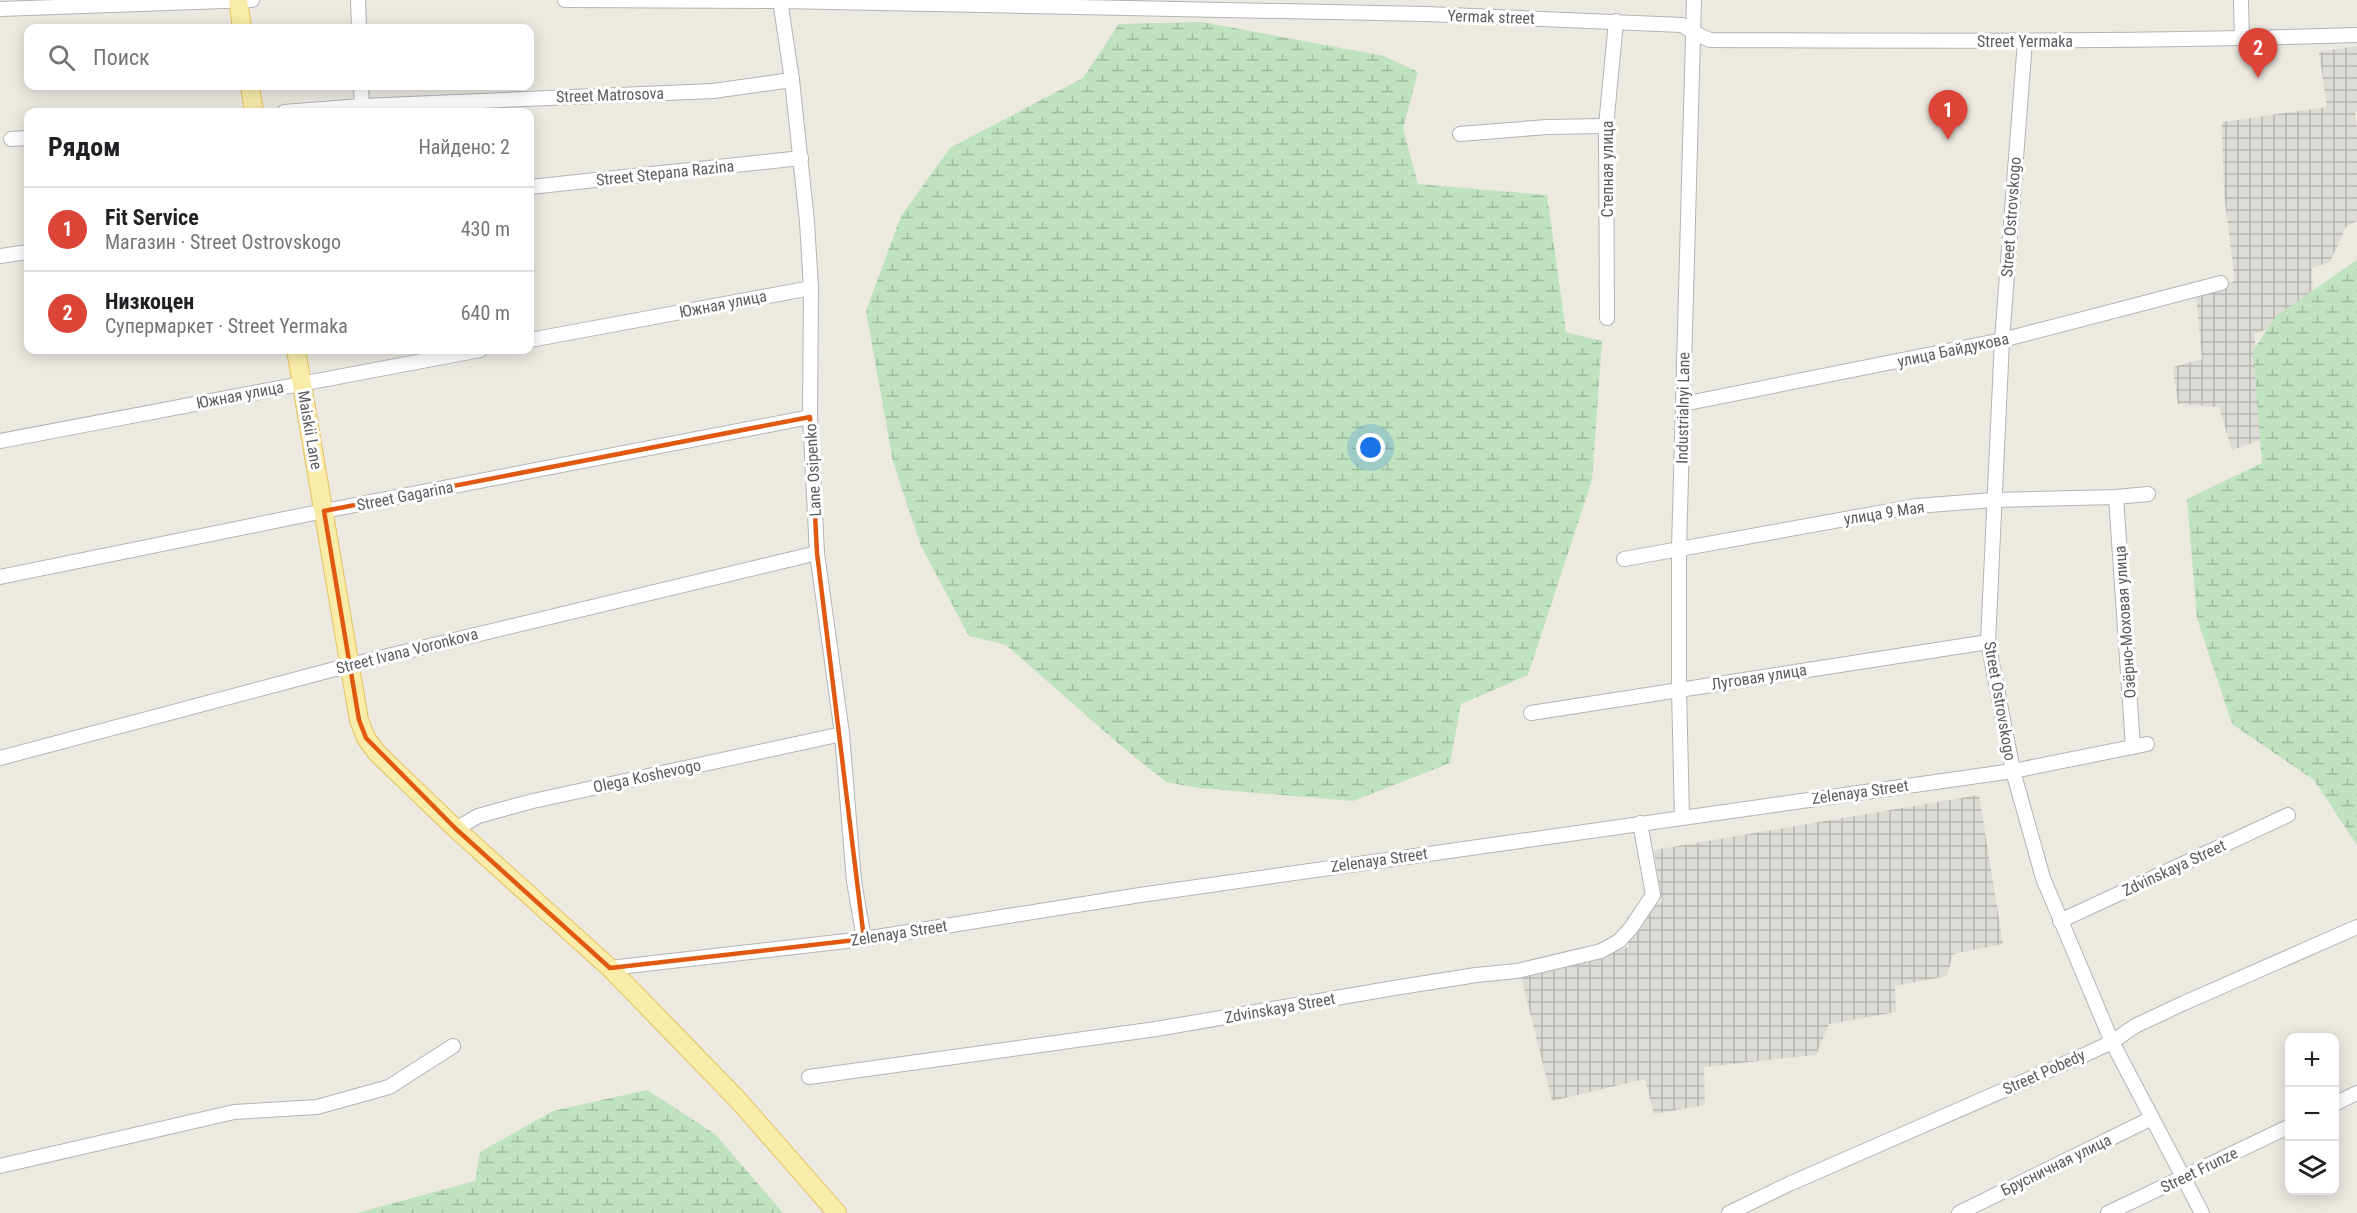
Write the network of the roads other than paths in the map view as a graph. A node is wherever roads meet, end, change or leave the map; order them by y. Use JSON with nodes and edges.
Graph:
{"nodes":[{"id":1,"x":238,"y":0,"type":"edge"},
{"id":2,"x":252,"y":0,"type":"edge"},
{"id":3,"x":358,"y":0,"type":"edge"},
{"id":4,"x":565,"y":0,"type":"edge"},
{"id":5,"x":1694,"y":0,"type":"edge"},
{"id":6,"x":2241,"y":0,"type":"edge"},
{"id":7,"x":780,"y":1,"type":"edge"},
{"id":8,"x":1140,"y":4,"type":"edge"},
{"id":9,"x":1426,"y":7,"type":"edge"},
{"id":10,"x":0,"y":9,"type":"edge"},
{"id":11,"x":1616,"y":21,"type":"junction"},
{"id":12,"x":241,"y":24,"type":"edge"},
{"id":13,"x":359,"y":24,"type":"edge"},
{"id":14,"x":1694,"y":33,"type":"junction"},
{"id":15,"x":2357,"y":35,"type":"edge"},
{"id":16,"x":2242,"y":39,"type":"junction"},
{"id":17,"x":2025,"y":41,"type":"junction"},
{"id":18,"x":792,"y":80,"type":"junction"},
{"id":19,"x":251,"y":90,"type":"edge"},
{"id":20,"x":361,"y":90,"type":"edge"},
{"id":21,"x":253,"y":108,"type":"edge"},
{"id":22,"x":362,"y":108,"type":"edge"},
{"id":23,"x":382,"y":108,"type":"edge"},
{"id":24,"x":1606,"y":126,"type":"junction"},
{"id":25,"x":1460,"y":134,"type":"dead end"},
{"id":26,"x":24,"y":138,"type":"edge"},
{"id":27,"x":11,"y":139,"type":"dead end"},
{"id":28,"x":801,"y":158,"type":"junction"},
{"id":29,"x":534,"y":187,"type":"edge"},
{"id":30,"x":24,"y":253,"type":"edge"},
{"id":31,"x":0,"y":256,"type":"edge"},
{"id":32,"x":2221,"y":284,"type":"dead end"},
{"id":33,"x":811,"y":288,"type":"junction"},
{"id":34,"x":1606,"y":318,"type":"dead end"},
{"id":35,"x":534,"y":339,"type":"edge"},
{"id":36,"x":2002,"y":340,"type":"junction"},
{"id":37,"x":297,"y":354,"type":"edge"},
{"id":38,"x":458,"y":354,"type":"edge"},
{"id":39,"x":302,"y":383,"type":"junction"},
{"id":40,"x":1683,"y":404,"type":"junction"},
{"id":41,"x":810,"y":417,"type":"junction"},
{"id":42,"x":0,"y":441,"type":"edge"},
{"id":43,"x":2148,"y":494,"type":"dead end"},
{"id":44,"x":2116,"y":498,"type":"junction"},
{"id":45,"x":1993,"y":500,"type":"junction"},
{"id":46,"x":324,"y":511,"type":"junction"},
{"id":47,"x":1679,"y":549,"type":"junction"},
{"id":48,"x":817,"y":553,"type":"junction"},
{"id":49,"x":1624,"y":560,"type":"dead end"},
{"id":50,"x":0,"y":577,"type":"edge"},
{"id":51,"x":1988,"y":642,"type":"junction"},
{"id":52,"x":351,"y":665,"type":"junction"},
{"id":53,"x":1679,"y":689,"type":"junction"},
{"id":54,"x":1531,"y":713,"type":"dead end"},
{"id":55,"x":842,"y":734,"type":"junction"},
{"id":56,"x":2140,"y":745,"type":"joint"},
{"id":57,"x":0,"y":758,"type":"edge"},
{"id":58,"x":2013,"y":771,"type":"junction"},
{"id":59,"x":2288,"y":814,"type":"dead end"},
{"id":60,"x":1682,"y":817,"type":"junction"},
{"id":61,"x":1640,"y":823,"type":"junction"},
{"id":62,"x":456,"y":829,"type":"junction"},
{"id":63,"x":2060,"y":921,"type":"junction"},
{"id":64,"x":2357,"y":927,"type":"edge"},
{"id":65,"x":864,"y":939,"type":"junction"},
{"id":66,"x":610,"y":968,"type":"junction"},
{"id":67,"x":2112,"y":1042,"type":"junction"},
{"id":68,"x":453,"y":1046,"type":"dead end"},
{"id":69,"x":809,"y":1077,"type":"dead end"},
{"id":70,"x":2357,"y":1093,"type":"edge"},
{"id":71,"x":2339,"y":1102,"type":"edge"},
{"id":72,"x":2152,"y":1118,"type":"junction"},
{"id":73,"x":2285,"y":1128,"type":"edge"},
{"id":74,"x":0,"y":1166,"type":"edge"},
{"id":75,"x":2184,"y":1177,"type":"junction"},
{"id":76,"x":837,"y":1213,"type":"edge"},
{"id":77,"x":1729,"y":1213,"type":"edge"},
{"id":78,"x":1959,"y":1213,"type":"edge"},
{"id":79,"x":2108,"y":1213,"type":"edge"},
{"id":80,"x":2202,"y":1213,"type":"edge"}],
"edges":[{"from":1,"to":2,"type":"street"},
{"from":1,"to":10,"type":"street"},
{"from":1,"to":12,"type":"main road"},
{"from":3,"to":13,"type":"street"},
{"from":4,"to":7,"type":"street","name":"Yermak street"},
{"from":5,"to":14,"type":"street","name":"Industrialnyi Lane"},
{"from":6,"to":16,"type":"street"},
{"from":7,"to":8,"type":"street","name":"Yermak street"},
{"from":7,"to":18,"type":"street","name":"Lane Osipenko"},
{"from":8,"to":9,"type":"street","name":"Yermak street"},
{"from":9,"to":11,"type":"street","name":"Yermak street"},
{"from":11,"to":14,"type":"street","name":"Yermak street"},
{"from":11,"to":24,"type":"street","name":"Степная улица"},
{"from":14,"to":17,"type":"street","name":"Street Yermaka"},
{"from":14,"to":40,"type":"street","name":"Industrialnyi Lane"},
{"from":15,"to":16,"type":"street","name":"Street Yermaka"},
{"from":16,"to":17,"type":"street","name":"Street Yermaka"},
{"from":17,"to":36,"type":"street","name":"Street Ostrovskogo"},
{"from":18,"to":23,"type":"street","name":"Street Matrosova"},
{"from":18,"to":28,"type":"street","name":"Lane Osipenko"},
{"from":19,"to":21,"type":"main road"},
{"from":20,"to":22,"type":"street"},
{"from":24,"to":25,"type":"street"},
{"from":24,"to":34,"type":"street","name":"Степная улица"},
{"from":26,"to":27,"type":"street"},
{"from":28,"to":29,"type":"street","name":"Street Stepana Razina"},
{"from":28,"to":33,"type":"street","name":"Lane Osipenko"},
{"from":30,"to":31,"type":"street"},
{"from":32,"to":36,"type":"street","name":"улица Байдукова"},
{"from":33,"to":35,"type":"street","name":"Южная улица"},
{"from":33,"to":41,"type":"street","name":"Lane Osipenko"},
{"from":36,"to":40,"type":"street","name":"улица Байдукова"},
{"from":36,"to":45,"type":"street","name":"Street Ostrovskogo"},
{"from":37,"to":39,"type":"main road","name":"Maiskii Lane"},
{"from":38,"to":39,"type":"street","name":"Южная улица"},
{"from":39,"to":42,"type":"street","name":"Южная улица"},
{"from":39,"to":46,"type":"main road","name":"Maiskii Lane"},
{"from":40,"to":47,"type":"street","name":"Industrialnyi Lane"},
{"from":41,"to":46,"type":"street","name":"Street Gagarina"},
{"from":41,"to":48,"type":"street","name":"Lane Osipenko"},
{"from":43,"to":44,"type":"street","name":"улица 9 Мая"},
{"from":44,"to":45,"type":"street","name":"улица 9 Мая"},
{"from":44,"to":56,"type":"street","name":"Озёрно-Моховая улица"},
{"from":45,"to":47,"type":"street","name":"улица 9 Мая"},
{"from":45,"to":51,"type":"street","name":"Street Ostrovskogo"},
{"from":46,"to":50,"type":"street","name":"Street Gagarina"},
{"from":46,"to":52,"type":"main road","name":"Maiskii Lane"},
{"from":47,"to":49,"type":"street","name":"улица 9 Мая"},
{"from":47,"to":53,"type":"street","name":"Industrialnyi Lane"},
{"from":48,"to":52,"type":"street","name":"Street Ivana Voronkova"},
{"from":48,"to":55,"type":"street","name":"Lane Osipenko"},
{"from":51,"to":53,"type":"street","name":"Луговая улица"},
{"from":51,"to":58,"type":"street","name":"Street Ostrovskogo"},
{"from":52,"to":57,"type":"street","name":"Street Ivana Voronkova"},
{"from":52,"to":62,"type":"main road","name":"Maiskii Lane"},
{"from":53,"to":54,"type":"street","name":"Луговая улица"},
{"from":53,"to":60,"type":"street","name":"Industrialnyi Lane"},
{"from":55,"to":62,"type":"street","name":"Olega Koshevogo"},
{"from":55,"to":65,"type":"street","name":"Lane Osipenko"},
{"from":56,"to":58,"type":"street","name":"Zelenaya Street"},
{"from":58,"to":60,"type":"street","name":"Zelenaya Street"},
{"from":58,"to":63,"type":"street","name":"Street Ostrovskogo"},
{"from":59,"to":63,"type":"street","name":"Zdvinskaya Street"},
{"from":60,"to":61,"type":"street","name":"Zelenaya Street"},
{"from":61,"to":65,"type":"street","name":"Zelenaya Street"},
{"from":61,"to":69,"type":"street","name":"Zdvinskaya Street"},
{"from":62,"to":66,"type":"main road","name":"Maiskii Lane"},
{"from":63,"to":67,"type":"street","name":"Street Ostrovskogo"},
{"from":64,"to":67,"type":"street","name":"Street Pobedy"},
{"from":65,"to":66,"type":"street","name":"Zelenaya Street"},
{"from":66,"to":76,"type":"main road","name":"Maiskii Lane"},
{"from":67,"to":72,"type":"street","name":"Street Ostrovskogo"},
{"from":67,"to":77,"type":"street","name":"Street Pobedy"},
{"from":68,"to":74,"type":"street"},
{"from":70,"to":71,"type":"street"},
{"from":72,"to":75,"type":"street","name":"Street Ostrovskogo"},
{"from":72,"to":78,"type":"street","name":"Брусничная улица"},
{"from":73,"to":75,"type":"street","name":"Street Frunze"},
{"from":75,"to":79,"type":"street","name":"Street Frunze"},
{"from":75,"to":80,"type":"street","name":"Street Ostrovskogo"}]}
